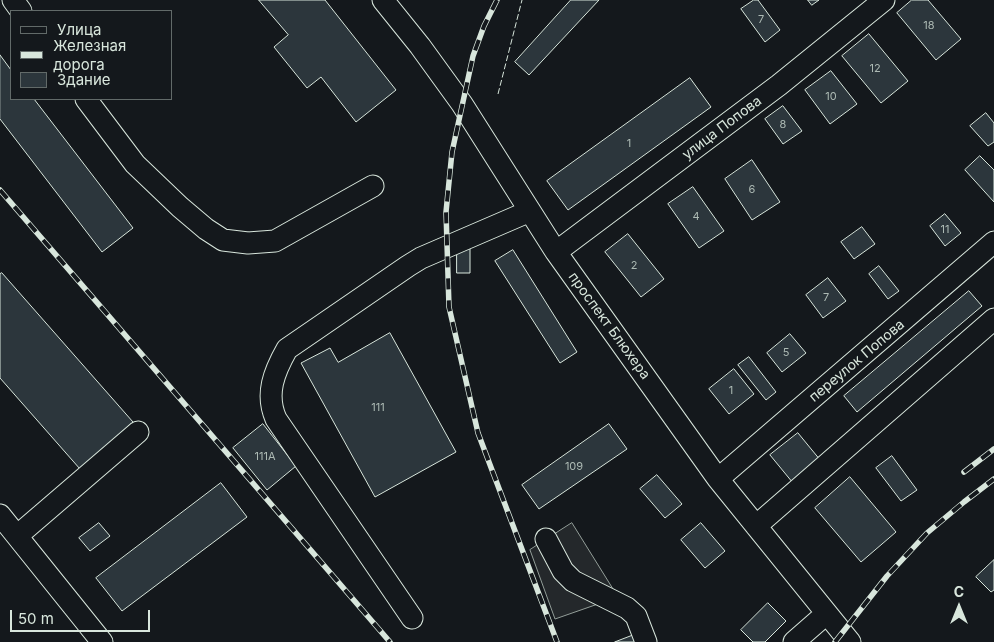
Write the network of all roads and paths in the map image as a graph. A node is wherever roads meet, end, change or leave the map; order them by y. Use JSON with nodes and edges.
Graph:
{"nodes":[{"id":1,"x":383,"y":0,"type":"edge"},
{"id":2,"x":884,"y":0,"type":"edge"},
{"id":3,"x":87,"y":100,"type":"edge"},
{"id":4,"x":373,"y":186,"type":"dead end"},
{"id":5,"x":530,"y":211,"type":"junction"},
{"id":6,"x":994,"y":242,"type":"edge"},
{"id":7,"x":556,"y":252,"type":"junction"},
{"id":8,"x":994,"y":319,"type":"edge"},
{"id":9,"x":138,"y":432,"type":"dead end"},
{"id":10,"x":718,"y":479,"type":"junction"},
{"id":11,"x":0,"y":515,"type":"edge"},
{"id":12,"x":756,"y":526,"type":"junction"},
{"id":13,"x":17,"y":536,"type":"junction"},
{"id":14,"x":546,"y":539,"type":"dead end"},
{"id":15,"x":826,"y":614,"type":"junction"},
{"id":16,"x":412,"y":618,"type":"dead end"},
{"id":17,"x":102,"y":642,"type":"edge"},
{"id":18,"x":646,"y":642,"type":"edge"},
{"id":19,"x":794,"y":642,"type":"edge"},
{"id":20,"x":850,"y":642,"type":"edge"}],
"edges":[{"from":1,"to":5,"type":"street","name":"проспект Блюхера"},
{"from":2,"to":7,"type":"street","name":"улица Попова"},
{"from":3,"to":4,"type":"street"},
{"from":5,"to":7,"type":"street","name":"проспект Блюхера"},
{"from":5,"to":16,"type":"street"},
{"from":6,"to":10,"type":"street","name":"переулок Попова"},
{"from":7,"to":10,"type":"street","name":"проспект Блюхера"},
{"from":8,"to":12,"type":"street"},
{"from":9,"to":13,"type":"street"},
{"from":10,"to":12,"type":"street","name":"проспект Блюхера"},
{"from":11,"to":13,"type":"street"},
{"from":12,"to":15,"type":"street","name":"проспект Блюхера"},
{"from":13,"to":17,"type":"street"},
{"from":14,"to":18,"type":"street"},
{"from":15,"to":19,"type":"street"},
{"from":15,"to":20,"type":"street","name":"проспект Блюхера"}]}
